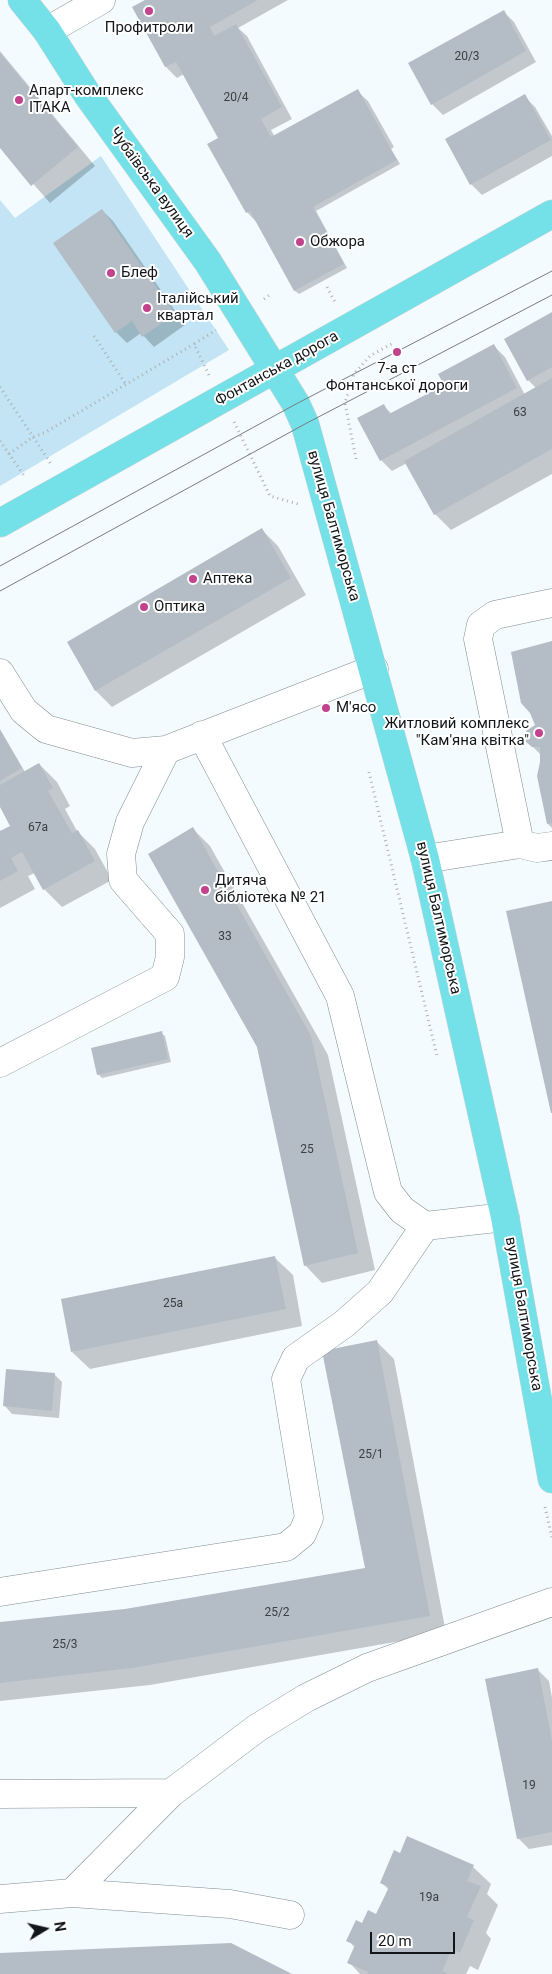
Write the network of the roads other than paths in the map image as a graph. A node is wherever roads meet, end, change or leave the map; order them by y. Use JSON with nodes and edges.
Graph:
{"nodes":[{"id":1,"x":22,"y":0,"type":"edge"},
{"id":2,"x":101,"y":0,"type":"edge"},
{"id":3,"x":47,"y":31,"type":"junction"},
{"id":4,"x":552,"y":214,"type":"edge"},
{"id":5,"x":274,"y":371,"type":"junction"},
{"id":6,"x":0,"y":522,"type":"edge"},
{"id":7,"x":552,"y":603,"type":"edge"},
{"id":8,"x":374,"y":669,"type":"junction"},
{"id":9,"x":0,"y":673,"type":"edge"},
{"id":10,"x":202,"y":735,"type":"junction"},
{"id":11,"x":166,"y":750,"type":"junction"},
{"id":12,"x":520,"y":844,"type":"junction"},
{"id":13,"x":552,"y":846,"type":"edge"},
{"id":14,"x":425,"y":859,"type":"junction"},
{"id":15,"x":0,"y":1062,"type":"edge"},
{"id":16,"x":505,"y":1217,"type":"junction"},
{"id":17,"x":425,"y":1226,"type":"junction"},
{"id":18,"x":547,"y":1489,"type":"edge"},
{"id":19,"x":0,"y":1592,"type":"edge"},
{"id":20,"x":552,"y":1602,"type":"edge"},
{"id":21,"x":171,"y":1793,"type":"junction"},
{"id":22,"x":0,"y":1794,"type":"edge"},
{"id":23,"x":72,"y":1893,"type":"junction"},
{"id":24,"x":0,"y":1899,"type":"edge"},
{"id":25,"x":290,"y":1915,"type":"dead end"}],
"edges":[{"from":1,"to":3,"type":"main road","name":"Чубаївська вулиця"},
{"from":2,"to":3,"type":"street"},
{"from":3,"to":5,"type":"main road","name":"Чубаївська вулиця"},
{"from":4,"to":5,"type":"main road","name":"Фонтанська дорога"},
{"from":5,"to":6,"type":"main road","name":"Фонтанська дорога"},
{"from":5,"to":8,"type":"main road","name":"вулиця Балтиморська"},
{"from":7,"to":12,"type":"street"},
{"from":8,"to":10,"type":"street"},
{"from":8,"to":14,"type":"main road","name":"вулиця Балтиморська"},
{"from":9,"to":11,"type":"street"},
{"from":10,"to":11,"type":"street"},
{"from":10,"to":17,"type":"street"},
{"from":11,"to":15,"type":"street"},
{"from":12,"to":13,"type":"street"},
{"from":12,"to":14,"type":"street"},
{"from":14,"to":16,"type":"main road","name":"вулиця Балтиморська"},
{"from":16,"to":17,"type":"street"},
{"from":16,"to":18,"type":"main road","name":"вулиця Балтиморська"},
{"from":17,"to":19,"type":"street"},
{"from":20,"to":21,"type":"street"},
{"from":21,"to":22,"type":"street"},
{"from":21,"to":23,"type":"street"},
{"from":23,"to":24,"type":"street"},
{"from":23,"to":25,"type":"street"}]}
